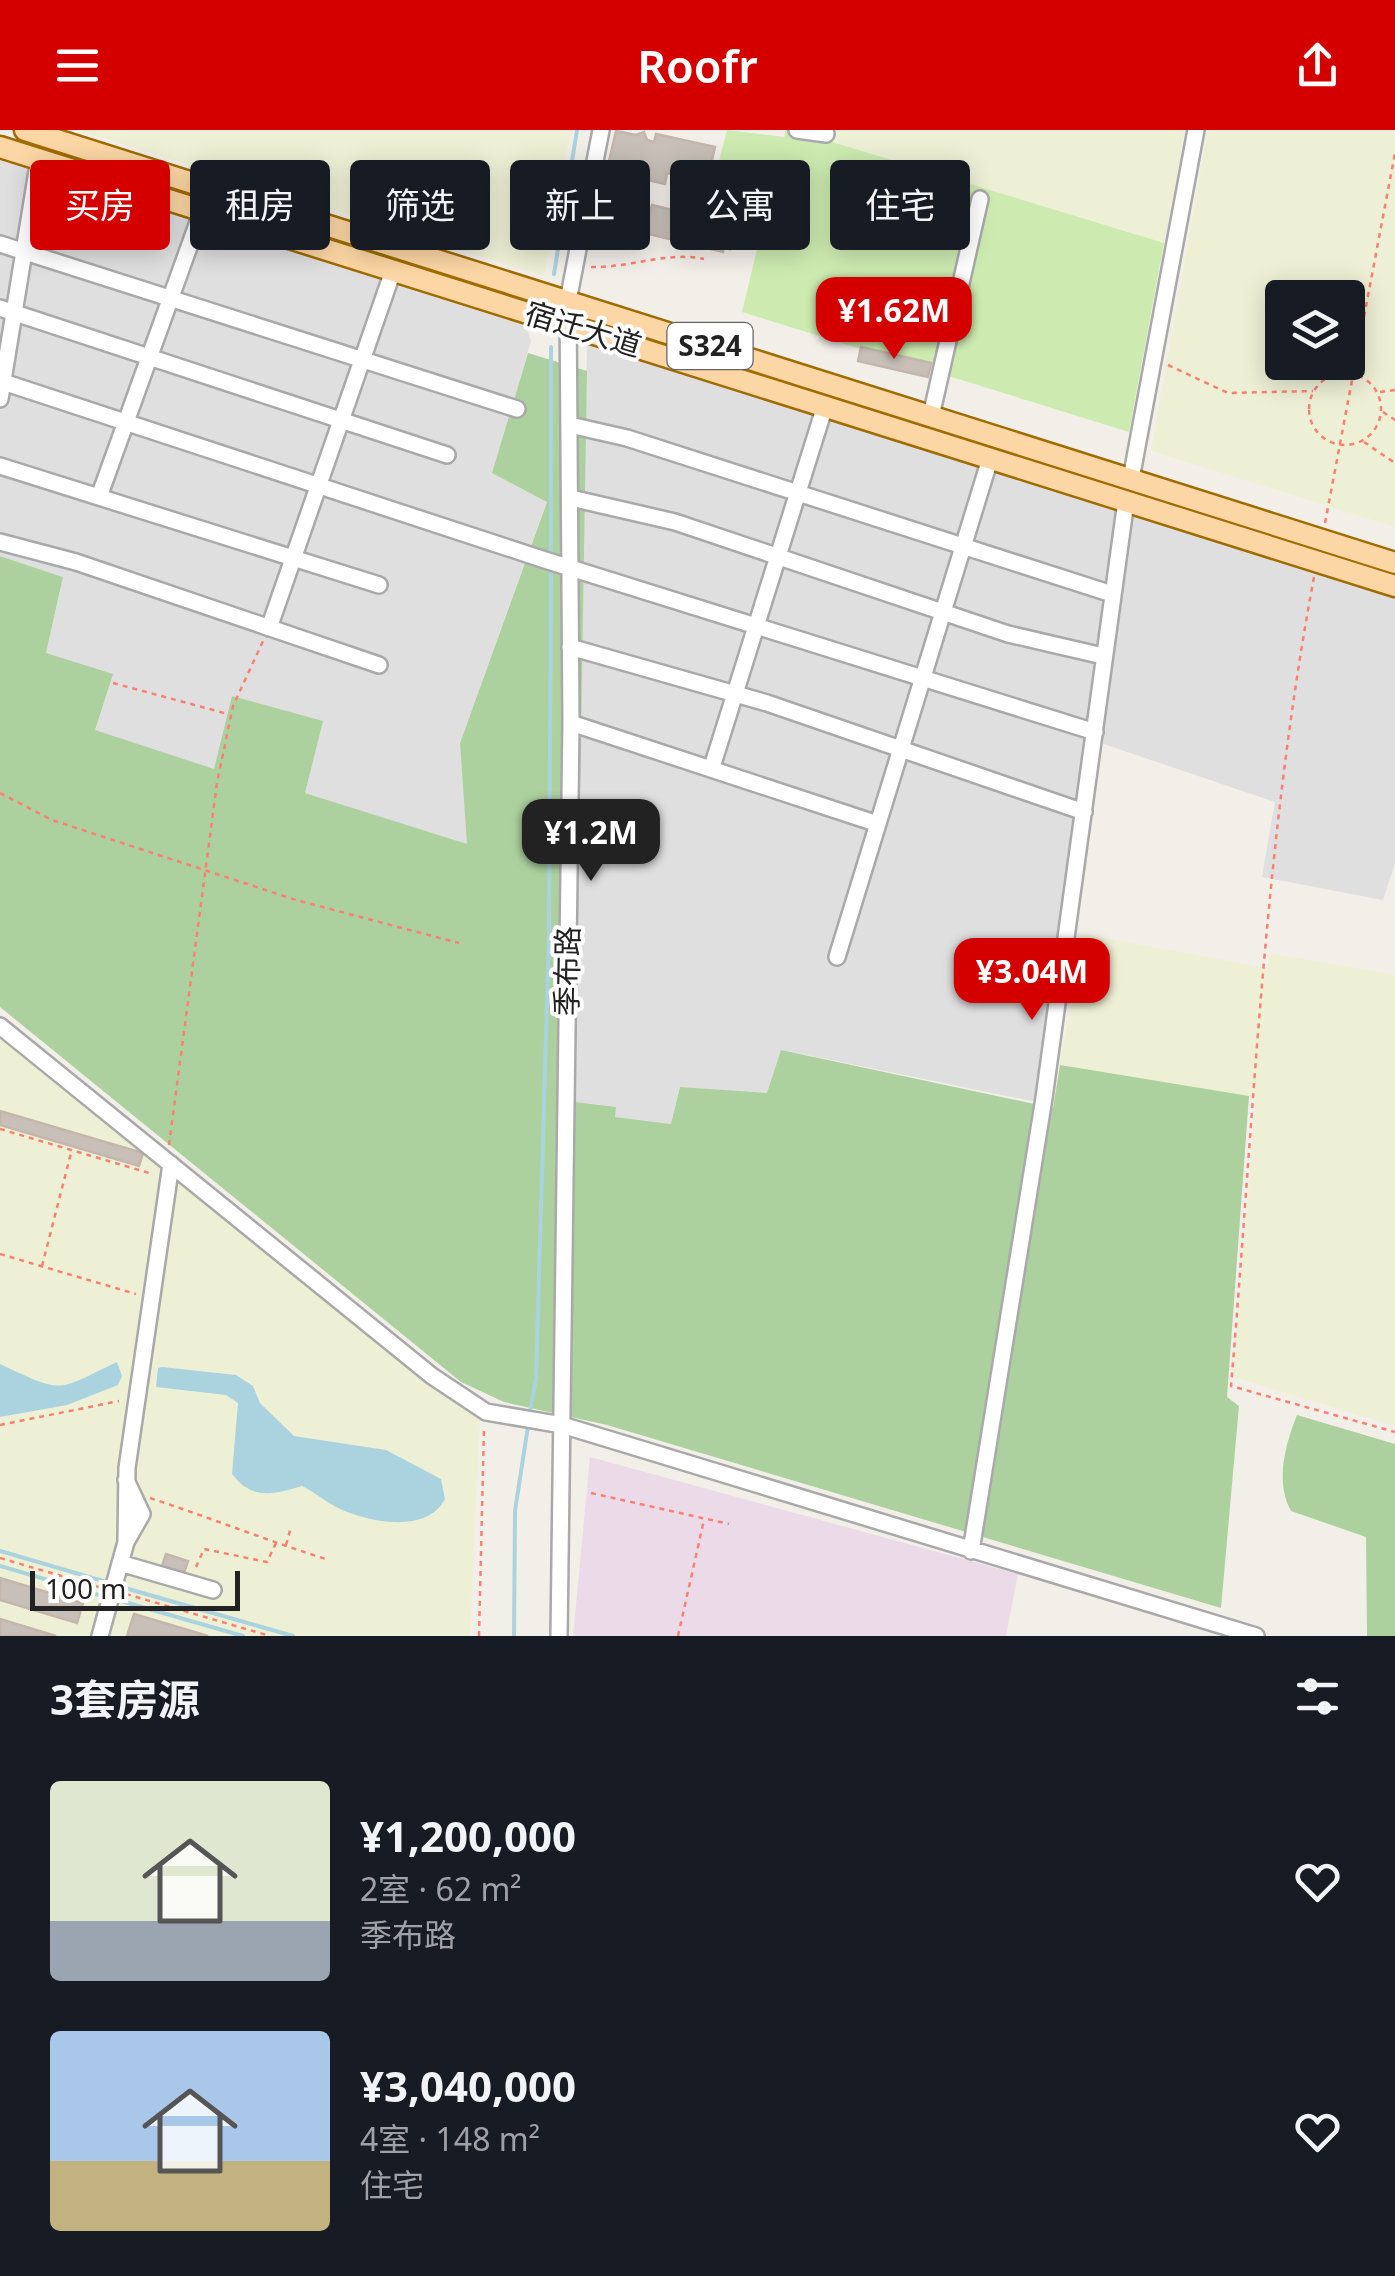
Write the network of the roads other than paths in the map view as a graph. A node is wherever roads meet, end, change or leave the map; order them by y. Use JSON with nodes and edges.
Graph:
{"nodes":[{"id":1,"x":24,"y":130,"type":"edge"},
{"id":2,"x":601,"y":130,"type":"edge"},
{"id":3,"x":797,"y":130,"type":"edge"},
{"id":4,"x":1196,"y":130,"type":"edge"},
{"id":5,"x":826,"y":134,"type":"dead end"},
{"id":6,"x":0,"y":147,"type":"edge"},
{"id":7,"x":39,"y":159,"type":"junction"},
{"id":8,"x":980,"y":200,"type":"dead end"},
{"id":9,"x":190,"y":207,"type":"edge"},
{"id":10,"x":0,"y":244,"type":"edge"},
{"id":11,"x":190,"y":244,"type":"edge"},
{"id":12,"x":326,"y":250,"type":"edge"},
{"id":13,"x":23,"y":251,"type":"junction"},
{"id":14,"x":393,"y":271,"type":"junction"},
{"id":15,"x":170,"y":298,"type":"junction"},
{"id":16,"x":568,"y":302,"type":"junction"},
{"id":17,"x":6,"y":310,"type":"edge"},
{"id":18,"x":568,"y":326,"type":"junction"},
{"id":19,"x":149,"y":359,"type":"junction"},
{"id":20,"x":362,"y":360,"type":"junction"},
{"id":21,"x":2,"y":382,"type":"edge"},
{"id":22,"x":0,"y":400,"type":"edge"},
{"id":23,"x":825,"y":406,"type":"junction"},
{"id":24,"x":518,"y":409,"type":"dead end"},
{"id":25,"x":932,"y":416,"type":"junction"},
{"id":26,"x":342,"y":420,"type":"junction"},
{"id":27,"x":126,"y":424,"type":"junction"},
{"id":28,"x":570,"y":425,"type":"junction"},
{"id":29,"x":447,"y":455,"type":"dead end"},
{"id":30,"x":990,"y":458,"type":"junction"},
{"id":31,"x":0,"y":466,"type":"edge"},
{"id":32,"x":1131,"y":479,"type":"junction"},
{"id":33,"x":318,"y":486,"type":"junction"},
{"id":34,"x":797,"y":493,"type":"junction"},
{"id":35,"x":100,"y":494,"type":"junction"},
{"id":36,"x":572,"y":498,"type":"junction"},
{"id":37,"x":1126,"y":501,"type":"junction"},
{"id":38,"x":0,"y":542,"type":"edge"},
{"id":39,"x":962,"y":544,"type":"junction"},
{"id":40,"x":778,"y":555,"type":"junction"},
{"id":41,"x":292,"y":556,"type":"junction"},
{"id":42,"x":1395,"y":563,"type":"edge"},
{"id":43,"x":557,"y":564,"type":"junction"},
{"id":44,"x":379,"y":585,"type":"dead end"},
{"id":45,"x":1395,"y":586,"type":"edge"},
{"id":46,"x":1112,"y":594,"type":"junction"},
{"id":47,"x":943,"y":612,"type":"junction"},
{"id":48,"x":756,"y":624,"type":"junction"},
{"id":49,"x":269,"y":628,"type":"junction"},
{"id":50,"x":570,"y":647,"type":"junction"},
{"id":51,"x":1103,"y":656,"type":"junction"},
{"id":52,"x":379,"y":665,"type":"dead end"},
{"id":53,"x":921,"y":677,"type":"junction"},
{"id":54,"x":735,"y":696,"type":"junction"},
{"id":55,"x":571,"y":722,"type":"junction"},
{"id":56,"x":1095,"y":732,"type":"junction"},
{"id":57,"x":899,"y":750,"type":"junction"},
{"id":58,"x":712,"y":767,"type":"junction"},
{"id":59,"x":1084,"y":812,"type":"junction"},
{"id":60,"x":875,"y":823,"type":"junction"},
{"id":61,"x":837,"y":957,"type":"dead end"},
{"id":62,"x":0,"y":1026,"type":"edge"},
{"id":63,"x":169,"y":1163,"type":"junction"},
{"id":64,"x":562,"y":1425,"type":"junction"},
{"id":65,"x":971,"y":1550,"type":"junction"},
{"id":66,"x":120,"y":1563,"type":"junction"},
{"id":67,"x":213,"y":1590,"type":"dead end"},
{"id":68,"x":100,"y":1636,"type":"edge"},
{"id":69,"x":559,"y":1636,"type":"edge"},
{"id":70,"x":1256,"y":1636,"type":"edge"}],
"edges":[{"from":1,"to":16,"type":"main road","name":"宿迁大道","number":"S324"},
{"from":2,"to":16,"type":"street","name":"季布路"},
{"from":3,"to":5,"type":"street"},
{"from":4,"to":32,"type":"street"},
{"from":6,"to":7,"type":"main road","name":"宿迁大道","number":"S324"},
{"from":7,"to":9,"type":"main road","name":"宿迁大道","number":"S324"},
{"from":7,"to":13,"type":"street"},
{"from":8,"to":25,"type":"street"},
{"from":10,"to":13,"type":"street"},
{"from":11,"to":15,"type":"street"},
{"from":12,"to":14,"type":"main road","name":"宿迁大道","number":"S324"},
{"from":13,"to":15,"type":"street"},
{"from":13,"to":17,"type":"street"},
{"from":14,"to":18,"type":"main road","name":"宿迁大道","number":"S324"},
{"from":14,"to":20,"type":"street"},
{"from":15,"to":19,"type":"street"},
{"from":15,"to":20,"type":"street"},
{"from":16,"to":18,"type":"street","name":"季布路"},
{"from":16,"to":25,"type":"main road","name":"宿迁大道","number":"S324"},
{"from":17,"to":19,"type":"street"},
{"from":17,"to":21,"type":"street"},
{"from":18,"to":23,"type":"main road","name":"宿迁大道","number":"S324"},
{"from":18,"to":28,"type":"street","name":"季布路"},
{"from":19,"to":26,"type":"street"},
{"from":19,"to":27,"type":"street"},
{"from":20,"to":24,"type":"street"},
{"from":20,"to":26,"type":"street"},
{"from":21,"to":22,"type":"street"},
{"from":21,"to":27,"type":"street"},
{"from":23,"to":30,"type":"main road","name":"宿迁大道","number":"S324"},
{"from":23,"to":34,"type":"street"},
{"from":25,"to":32,"type":"main road","name":"宿迁大道","number":"S324"},
{"from":26,"to":29,"type":"street"},
{"from":26,"to":33,"type":"street"},
{"from":27,"to":33,"type":"street"},
{"from":27,"to":35,"type":"street"},
{"from":28,"to":34,"type":"street"},
{"from":28,"to":36,"type":"street","name":"季布路"},
{"from":30,"to":37,"type":"main road","name":"宿迁大道","number":"S324"},
{"from":30,"to":39,"type":"street"},
{"from":31,"to":35,"type":"street"},
{"from":32,"to":42,"type":"main road","name":"宿迁大道","number":"S324"},
{"from":33,"to":41,"type":"street"},
{"from":33,"to":43,"type":"street"},
{"from":34,"to":39,"type":"street"},
{"from":34,"to":40,"type":"street"},
{"from":35,"to":41,"type":"street"},
{"from":36,"to":40,"type":"street"},
{"from":36,"to":43,"type":"street","name":"季布路"},
{"from":37,"to":45,"type":"main road","name":"宿迁大道","number":"S324"},
{"from":37,"to":46,"type":"street"},
{"from":38,"to":49,"type":"street"},
{"from":39,"to":46,"type":"street"},
{"from":39,"to":47,"type":"street"},
{"from":40,"to":47,"type":"street"},
{"from":40,"to":48,"type":"street"},
{"from":41,"to":44,"type":"street"},
{"from":41,"to":49,"type":"street"},
{"from":43,"to":48,"type":"street"},
{"from":43,"to":50,"type":"street","name":"季布路"},
{"from":46,"to":51,"type":"street"},
{"from":47,"to":51,"type":"street"},
{"from":47,"to":53,"type":"street"},
{"from":48,"to":53,"type":"street"},
{"from":48,"to":54,"type":"street"},
{"from":49,"to":52,"type":"street"},
{"from":50,"to":54,"type":"street"},
{"from":50,"to":55,"type":"street","name":"季布路"},
{"from":51,"to":56,"type":"street"},
{"from":53,"to":56,"type":"street"},
{"from":53,"to":57,"type":"street"},
{"from":54,"to":57,"type":"street"},
{"from":54,"to":58,"type":"street"},
{"from":55,"to":58,"type":"street"},
{"from":55,"to":64,"type":"street","name":"季布路"},
{"from":56,"to":59,"type":"street"},
{"from":57,"to":59,"type":"street"},
{"from":57,"to":60,"type":"street"},
{"from":58,"to":60,"type":"street"},
{"from":59,"to":65,"type":"street"},
{"from":60,"to":61,"type":"street"},
{"from":62,"to":63,"type":"street"},
{"from":63,"to":64,"type":"street"},
{"from":63,"to":66,"type":"street"},
{"from":64,"to":65,"type":"street"},
{"from":64,"to":69,"type":"street","name":"季布路"},
{"from":65,"to":70,"type":"street"},
{"from":66,"to":67,"type":"street"},
{"from":66,"to":68,"type":"street"}]}
